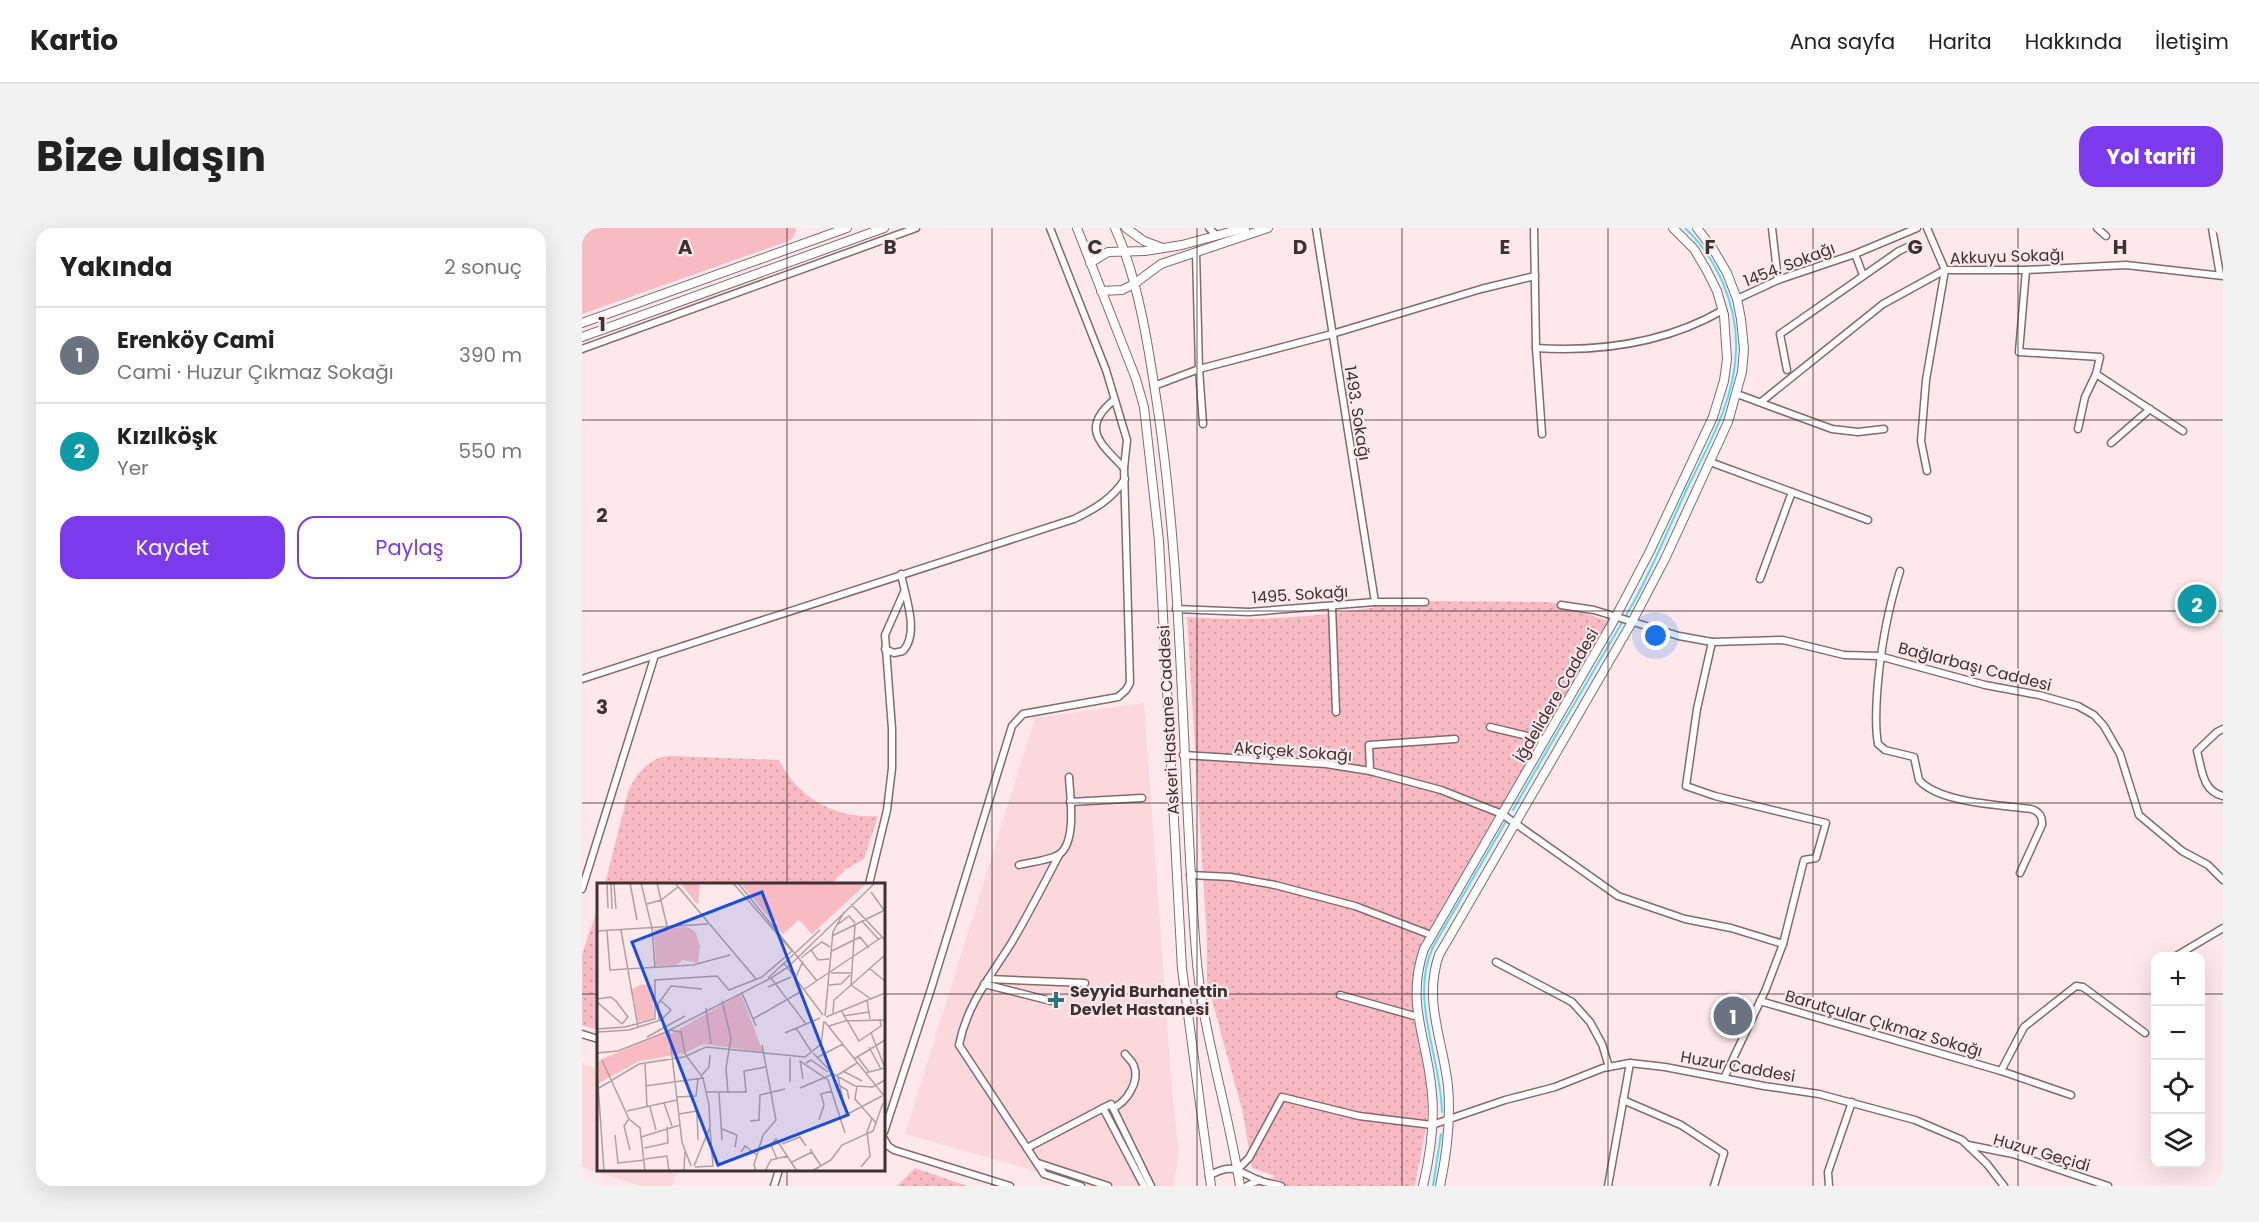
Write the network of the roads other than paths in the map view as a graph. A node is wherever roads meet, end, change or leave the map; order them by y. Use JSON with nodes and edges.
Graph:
{"nodes":[{"id":1,"x":847,"y":228,"type":"edge"},
{"id":2,"x":884,"y":228,"type":"edge"},
{"id":3,"x":916,"y":228,"type":"edge"},
{"id":4,"x":1050,"y":228,"type":"edge"},
{"id":5,"x":1077,"y":228,"type":"edge"},
{"id":6,"x":1115,"y":228,"type":"edge"},
{"id":7,"x":1126,"y":228,"type":"edge"},
{"id":8,"x":1209,"y":228,"type":"edge"},
{"id":9,"x":1245,"y":228,"type":"edge"},
{"id":10,"x":1268,"y":228,"type":"edge"},
{"id":11,"x":1316,"y":228,"type":"edge"},
{"id":12,"x":1534,"y":228,"type":"edge"},
{"id":13,"x":1673,"y":228,"type":"edge"},
{"id":14,"x":1697,"y":228,"type":"edge"},
{"id":15,"x":1772,"y":228,"type":"edge"},
{"id":16,"x":1917,"y":228,"type":"edge"},
{"id":17,"x":1927,"y":228,"type":"edge"},
{"id":18,"x":2097,"y":228,"type":"edge"},
{"id":19,"x":2212,"y":228,"type":"edge"},
{"id":20,"x":1217,"y":236,"type":"junction"},
{"id":21,"x":2106,"y":236,"type":"dead end"},
{"id":22,"x":1910,"y":246,"type":"dead end"},
{"id":23,"x":1161,"y":248,"type":"junction"},
{"id":24,"x":1126,"y":252,"type":"junction"},
{"id":25,"x":1196,"y":252,"type":"junction"},
{"id":26,"x":1855,"y":254,"type":"junction"},
{"id":27,"x":1090,"y":263,"type":"junction"},
{"id":28,"x":1945,"y":270,"type":"junction"},
{"id":29,"x":2026,"y":270,"type":"junction"},
{"id":30,"x":1863,"y":275,"type":"junction"},
{"id":31,"x":1535,"y":276,"type":"junction"},
{"id":32,"x":2222,"y":276,"type":"edge"},
{"id":33,"x":1778,"y":280,"type":"junction"},
{"id":34,"x":1134,"y":284,"type":"junction"},
{"id":35,"x":1101,"y":291,"type":"junction"},
{"id":36,"x":1737,"y":299,"type":"junction"},
{"id":37,"x":1723,"y":310,"type":"junction"},
{"id":38,"x":582,"y":323,"type":"edge"},
{"id":39,"x":1332,"y":334,"type":"junction"},
{"id":40,"x":582,"y":337,"type":"edge"},
{"id":41,"x":1536,"y":348,"type":"junction"},
{"id":42,"x":582,"y":349,"type":"edge"},
{"id":43,"x":1199,"y":369,"type":"junction"},
{"id":44,"x":1787,"y":370,"type":"dead end"},
{"id":45,"x":2096,"y":374,"type":"junction"},
{"id":46,"x":1154,"y":386,"type":"junction"},
{"id":47,"x":1737,"y":394,"type":"junction"},
{"id":48,"x":1114,"y":400,"type":"junction"},
{"id":49,"x":1761,"y":402,"type":"junction"},
{"id":50,"x":2150,"y":409,"type":"junction"},
{"id":51,"x":1203,"y":424,"type":"dead end"},
{"id":52,"x":1884,"y":429,"type":"dead end"},
{"id":53,"x":2078,"y":429,"type":"dead end"},
{"id":54,"x":2183,"y":430,"type":"dead end"},
{"id":55,"x":1542,"y":434,"type":"dead end"},
{"id":56,"x":2111,"y":443,"type":"dead end"},
{"id":57,"x":1710,"y":462,"type":"junction"},
{"id":58,"x":1124,"y":468,"type":"junction"},
{"id":59,"x":1927,"y":471,"type":"dead end"},
{"id":60,"x":1125,"y":478,"type":"junction"},
{"id":61,"x":1792,"y":492,"type":"junction"},
{"id":62,"x":1868,"y":520,"type":"dead end"},
{"id":63,"x":1900,"y":571,"type":"dead end"},
{"id":64,"x":901,"y":574,"type":"junction"},
{"id":65,"x":1760,"y":579,"type":"dead end"},
{"id":66,"x":904,"y":592,"type":"junction"},
{"id":67,"x":1374,"y":602,"type":"junction"},
{"id":68,"x":1425,"y":602,"type":"dead end"},
{"id":69,"x":1561,"y":605,"type":"dead end"},
{"id":70,"x":1332,"y":606,"type":"junction"},
{"id":71,"x":1176,"y":609,"type":"junction"},
{"id":72,"x":1616,"y":617,"type":"junction"},
{"id":73,"x":1632,"y":622,"type":"junction"},
{"id":74,"x":1712,"y":642,"type":"junction"},
{"id":75,"x":885,"y":649,"type":"junction"},
{"id":76,"x":655,"y":655,"type":"junction"},
{"id":77,"x":1879,"y":656,"type":"junction"},
{"id":78,"x":582,"y":679,"type":"edge"},
{"id":79,"x":1336,"y":712,"type":"dead end"},
{"id":80,"x":1490,"y":727,"type":"dead end"},
{"id":81,"x":2223,"y":729,"type":"edge"},
{"id":82,"x":1455,"y":739,"type":"dead end"},
{"id":83,"x":1544,"y":740,"type":"junction"},
{"id":84,"x":1183,"y":755,"type":"junction"},
{"id":85,"x":1370,"y":771,"type":"junction"},
{"id":86,"x":1068,"y":777,"type":"dead end"},
{"id":87,"x":2223,"y":796,"type":"edge"},
{"id":88,"x":1142,"y":798,"type":"dead end"},
{"id":89,"x":1070,"y":802,"type":"junction"},
{"id":90,"x":1502,"y":814,"type":"junction"},
{"id":91,"x":1516,"y":822,"type":"junction"},
{"id":92,"x":1059,"y":855,"type":"junction"},
{"id":93,"x":1019,"y":865,"type":"dead end"},
{"id":94,"x":2020,"y":873,"type":"dead end"},
{"id":95,"x":1190,"y":875,"type":"junction"},
{"id":96,"x":2223,"y":880,"type":"edge"},
{"id":97,"x":869,"y":883,"type":"edge"},
{"id":98,"x":582,"y":889,"type":"edge"},
{"id":99,"x":2223,"y":928,"type":"edge"},
{"id":100,"x":1431,"y":935,"type":"junction"},
{"id":101,"x":1783,"y":944,"type":"junction"},
{"id":102,"x":2184,"y":952,"type":"edge"},
{"id":103,"x":1496,"y":962,"type":"dead end"},
{"id":104,"x":986,"y":981,"type":"junction"},
{"id":105,"x":1085,"y":982,"type":"dead end"},
{"id":106,"x":1340,"y":995,"type":"dead end"},
{"id":107,"x":1050,"y":1001,"type":"dead end"},
{"id":108,"x":1760,"y":1001,"type":"junction"},
{"id":109,"x":1418,"y":1017,"type":"junction"},
{"id":110,"x":2145,"y":1033,"type":"dead end"},
{"id":111,"x":582,"y":1034,"type":"edge"},
{"id":112,"x":597,"y":1039,"type":"edge"},
{"id":113,"x":1125,"y":1054,"type":"dead end"},
{"id":114,"x":1630,"y":1064,"type":"junction"},
{"id":115,"x":1609,"y":1067,"type":"junction"},
{"id":116,"x":2001,"y":1071,"type":"junction"},
{"id":117,"x":1724,"y":1078,"type":"junction"},
{"id":118,"x":2071,"y":1095,"type":"dead end"},
{"id":119,"x":1623,"y":1100,"type":"junction"},
{"id":120,"x":1852,"y":1102,"type":"junction"},
{"id":121,"x":1103,"y":1108,"type":"junction"},
{"id":122,"x":1113,"y":1108,"type":"junction"},
{"id":123,"x":1449,"y":1121,"type":"junction"},
{"id":124,"x":1432,"y":1125,"type":"junction"},
{"id":125,"x":885,"y":1129,"type":"edge"},
{"id":126,"x":885,"y":1140,"type":"edge"},
{"id":127,"x":1967,"y":1145,"type":"junction"},
{"id":128,"x":1027,"y":1148,"type":"junction"},
{"id":129,"x":1037,"y":1163,"type":"junction"},
{"id":130,"x":1238,"y":1169,"type":"junction"},
{"id":131,"x":779,"y":1171,"type":"edge"},
{"id":132,"x":1209,"y":1176,"type":"junction"},
{"id":133,"x":1259,"y":1180,"type":"junction"},
{"id":134,"x":774,"y":1186,"type":"edge"},
{"id":135,"x":1010,"y":1186,"type":"edge"},
{"id":136,"x":1081,"y":1186,"type":"edge"},
{"id":137,"x":1108,"y":1186,"type":"edge"},
{"id":138,"x":1144,"y":1186,"type":"edge"},
{"id":139,"x":1151,"y":1186,"type":"edge"},
{"id":140,"x":1210,"y":1186,"type":"edge"},
{"id":141,"x":1240,"y":1186,"type":"edge"},
{"id":142,"x":1247,"y":1186,"type":"edge"},
{"id":143,"x":1281,"y":1186,"type":"edge"},
{"id":144,"x":1423,"y":1186,"type":"edge"},
{"id":145,"x":1440,"y":1186,"type":"edge"},
{"id":146,"x":1608,"y":1186,"type":"edge"},
{"id":147,"x":1714,"y":1186,"type":"edge"},
{"id":148,"x":1829,"y":1186,"type":"edge"},
{"id":149,"x":2004,"y":1186,"type":"edge"},
{"id":150,"x":2108,"y":1186,"type":"edge"}],
"edges":[{"from":1,"to":38,"type":"street"},
{"from":2,"to":40,"type":"street"},
{"from":3,"to":42,"type":"street"},
{"from":4,"to":48,"type":"street"},
{"from":5,"to":27,"type":"street","name":"Askeri Hastane Caddesi"},
{"from":6,"to":24,"type":"street","name":"Askeri Hastane Caddesi"},
{"from":7,"to":23,"type":"street"},
{"from":8,"to":20,"type":"street"},
{"from":9,"to":20,"type":"street"},
{"from":10,"to":25,"type":"street"},
{"from":11,"to":39,"type":"street","name":"1493. Sokağı"},
{"from":12,"to":31,"type":"street"},
{"from":13,"to":37,"type":"street","name":"İğdelidere Caddesi"},
{"from":14,"to":36,"type":"street","name":"İğdelidere Caddesi"},
{"from":15,"to":33,"type":"street"},
{"from":16,"to":26,"type":"street","name":"1454. Sokağı"},
{"from":17,"to":28,"type":"street"},
{"from":18,"to":21,"type":"street"},
{"from":19,"to":32,"type":"street"},
{"from":20,"to":23,"type":"street"},
{"from":22,"to":30,"type":"street"},
{"from":23,"to":24,"type":"street"},
{"from":24,"to":27,"type":"street"},
{"from":24,"to":34,"type":"street","name":"Askeri Hastane Caddesi"},
{"from":25,"to":34,"type":"street"},
{"from":25,"to":43,"type":"street"},
{"from":26,"to":30,"type":"street"},
{"from":26,"to":33,"type":"street","name":"1454. Sokağı"},
{"from":27,"to":35,"type":"street","name":"Askeri Hastane Caddesi"},
{"from":28,"to":29,"type":"street","name":"Akkuyu Sokağı"},
{"from":28,"to":49,"type":"street","name":"Akkuyu Sokağı"},
{"from":28,"to":59,"type":"street"},
{"from":29,"to":32,"type":"street","name":"Akkuyu Sokağı"},
{"from":29,"to":45,"type":"street"},
{"from":30,"to":44,"type":"street"},
{"from":31,"to":39,"type":"street"},
{"from":31,"to":41,"type":"street"},
{"from":33,"to":36,"type":"street","name":"1454. Sokağı"},
{"from":34,"to":35,"type":"street"},
{"from":34,"to":46,"type":"street","name":"Askeri Hastane Caddesi"},
{"from":35,"to":132,"type":"street","name":"Askeri Hastane Caddesi"},
{"from":36,"to":47,"type":"street","name":"İğdelidere Caddesi"},
{"from":37,"to":41,"type":"street"},
{"from":37,"to":72,"type":"street","name":"İğdelidere Caddesi"},
{"from":39,"to":43,"type":"street"},
{"from":39,"to":67,"type":"street","name":"1493. Sokağı"},
{"from":41,"to":55,"type":"street"},
{"from":43,"to":46,"type":"street"},
{"from":43,"to":51,"type":"street"},
{"from":45,"to":50,"type":"street"},
{"from":45,"to":53,"type":"street"},
{"from":46,"to":71,"type":"street","name":"Askeri Hastane Caddesi"},
{"from":47,"to":49,"type":"street"},
{"from":47,"to":57,"type":"street","name":"İğdelidere Caddesi"},
{"from":48,"to":58,"type":"street"},
{"from":48,"to":58,"type":"street"},
{"from":49,"to":52,"type":"street"},
{"from":50,"to":54,"type":"street"},
{"from":50,"to":56,"type":"street"},
{"from":57,"to":61,"type":"street"},
{"from":57,"to":73,"type":"street","name":"İğdelidere Caddesi"},
{"from":58,"to":60,"type":"street"},
{"from":60,"to":64,"type":"street"},
{"from":60,"to":125,"type":"street"},
{"from":61,"to":62,"type":"street"},
{"from":61,"to":65,"type":"street"},
{"from":63,"to":77,"type":"street"},
{"from":64,"to":66,"type":"street"},
{"from":64,"to":76,"type":"street"},
{"from":66,"to":75,"type":"street"},
{"from":66,"to":75,"type":"street"},
{"from":67,"to":68,"type":"street","name":"1495. Sokağı"},
{"from":67,"to":70,"type":"street","name":"1495. Sokağı"},
{"from":69,"to":72,"type":"street","name":"Bağlarbaşı Caddesi"},
{"from":70,"to":71,"type":"street","name":"1495. Sokağı"},
{"from":70,"to":79,"type":"street"},
{"from":71,"to":84,"type":"street","name":"Askeri Hastane Caddesi"},
{"from":72,"to":73,"type":"street","name":"Bağlarbaşı Caddesi"},
{"from":72,"to":83,"type":"street","name":"İğdelidere Caddesi"},
{"from":73,"to":74,"type":"street","name":"Bağlarbaşı Caddesi"},
{"from":73,"to":91,"type":"street","name":"İğdelidere Caddesi"},
{"from":74,"to":77,"type":"street","name":"Bağlarbaşı Caddesi"},
{"from":74,"to":101,"type":"street"},
{"from":75,"to":97,"type":"street"},
{"from":76,"to":78,"type":"street"},
{"from":76,"to":98,"type":"street"},
{"from":77,"to":94,"type":"street"},
{"from":77,"to":96,"type":"street","name":"Bağlarbaşı Caddesi"},
{"from":80,"to":83,"type":"street"},
{"from":81,"to":87,"type":"street"},
{"from":82,"to":85,"type":"street"},
{"from":83,"to":90,"type":"street","name":"İğdelidere Caddesi"},
{"from":84,"to":85,"type":"street","name":"Akçiçek Sokağı"},
{"from":84,"to":95,"type":"street","name":"Askeri Hastane Caddesi"},
{"from":85,"to":90,"type":"street","name":"Akçiçek Sokağı"},
{"from":86,"to":89,"type":"street"},
{"from":88,"to":89,"type":"street"},
{"from":89,"to":92,"type":"street"},
{"from":90,"to":91,"type":"street","name":"Akçiçek Sokağı"},
{"from":90,"to":100,"type":"street","name":"İğdelidere Caddesi"},
{"from":91,"to":101,"type":"street","name":"Akçiçek Sokağı"},
{"from":91,"to":123,"type":"street","name":"İğdelidere Caddesi"},
{"from":92,"to":93,"type":"street"},
{"from":92,"to":104,"type":"street"},
{"from":95,"to":100,"type":"street"},
{"from":95,"to":130,"type":"street","name":"Askeri Hastane Caddesi"},
{"from":99,"to":102,"type":"street"},
{"from":100,"to":109,"type":"street","name":"İğdelidere Caddesi"},
{"from":101,"to":108,"type":"street"},
{"from":103,"to":115,"type":"street"},
{"from":104,"to":105,"type":"street"},
{"from":104,"to":107,"type":"street"},
{"from":104,"to":128,"type":"street"},
{"from":106,"to":109,"type":"street"},
{"from":108,"to":116,"type":"street","name":"Barutçular Çıkmaz Sokağı"},
{"from":108,"to":117,"type":"street"},
{"from":109,"to":124,"type":"street","name":"İğdelidere Caddesi"},
{"from":110,"to":116,"type":"street"},
{"from":111,"to":112,"type":"street"},
{"from":113,"to":122,"type":"street"},
{"from":114,"to":115,"type":"street","name":"Huzur Caddesi"},
{"from":114,"to":117,"type":"street","name":"Huzur Caddesi"},
{"from":114,"to":119,"type":"street"},
{"from":115,"to":123,"type":"street","name":"Huzur Caddesi"},
{"from":116,"to":118,"type":"street","name":"Barutçular Çıkmaz Sokağı"},
{"from":117,"to":120,"type":"street","name":"Huzur Caddesi"},
{"from":119,"to":146,"type":"street"},
{"from":119,"to":147,"type":"street"},
{"from":120,"to":127,"type":"street","name":"Huzur Caddesi"},
{"from":120,"to":148,"type":"street"},
{"from":121,"to":122,"type":"street"},
{"from":121,"to":128,"type":"street"},
{"from":121,"to":138,"type":"street"},
{"from":122,"to":139,"type":"street"},
{"from":123,"to":124,"type":"street","name":"Huzur Caddesi"},
{"from":123,"to":145,"type":"street","name":"İğdelidere Caddesi"},
{"from":124,"to":130,"type":"street"},
{"from":124,"to":144,"type":"street","name":"İğdelidere Caddesi"},
{"from":126,"to":135,"type":"street"},
{"from":127,"to":149,"type":"street","name":"Huzur Caddesi"},
{"from":127,"to":150,"type":"street","name":"Huzur Geçidi"},
{"from":128,"to":129,"type":"street"},
{"from":129,"to":136,"type":"street"},
{"from":129,"to":137,"type":"street"},
{"from":130,"to":132,"type":"street"},
{"from":130,"to":133,"type":"street"},
{"from":130,"to":141,"type":"street","name":"Askeri Hastane Caddesi"},
{"from":131,"to":134,"type":"street"},
{"from":132,"to":140,"type":"street","name":"Askeri Hastane Caddesi"},
{"from":133,"to":142,"type":"street"},
{"from":133,"to":143,"type":"street"}]}
